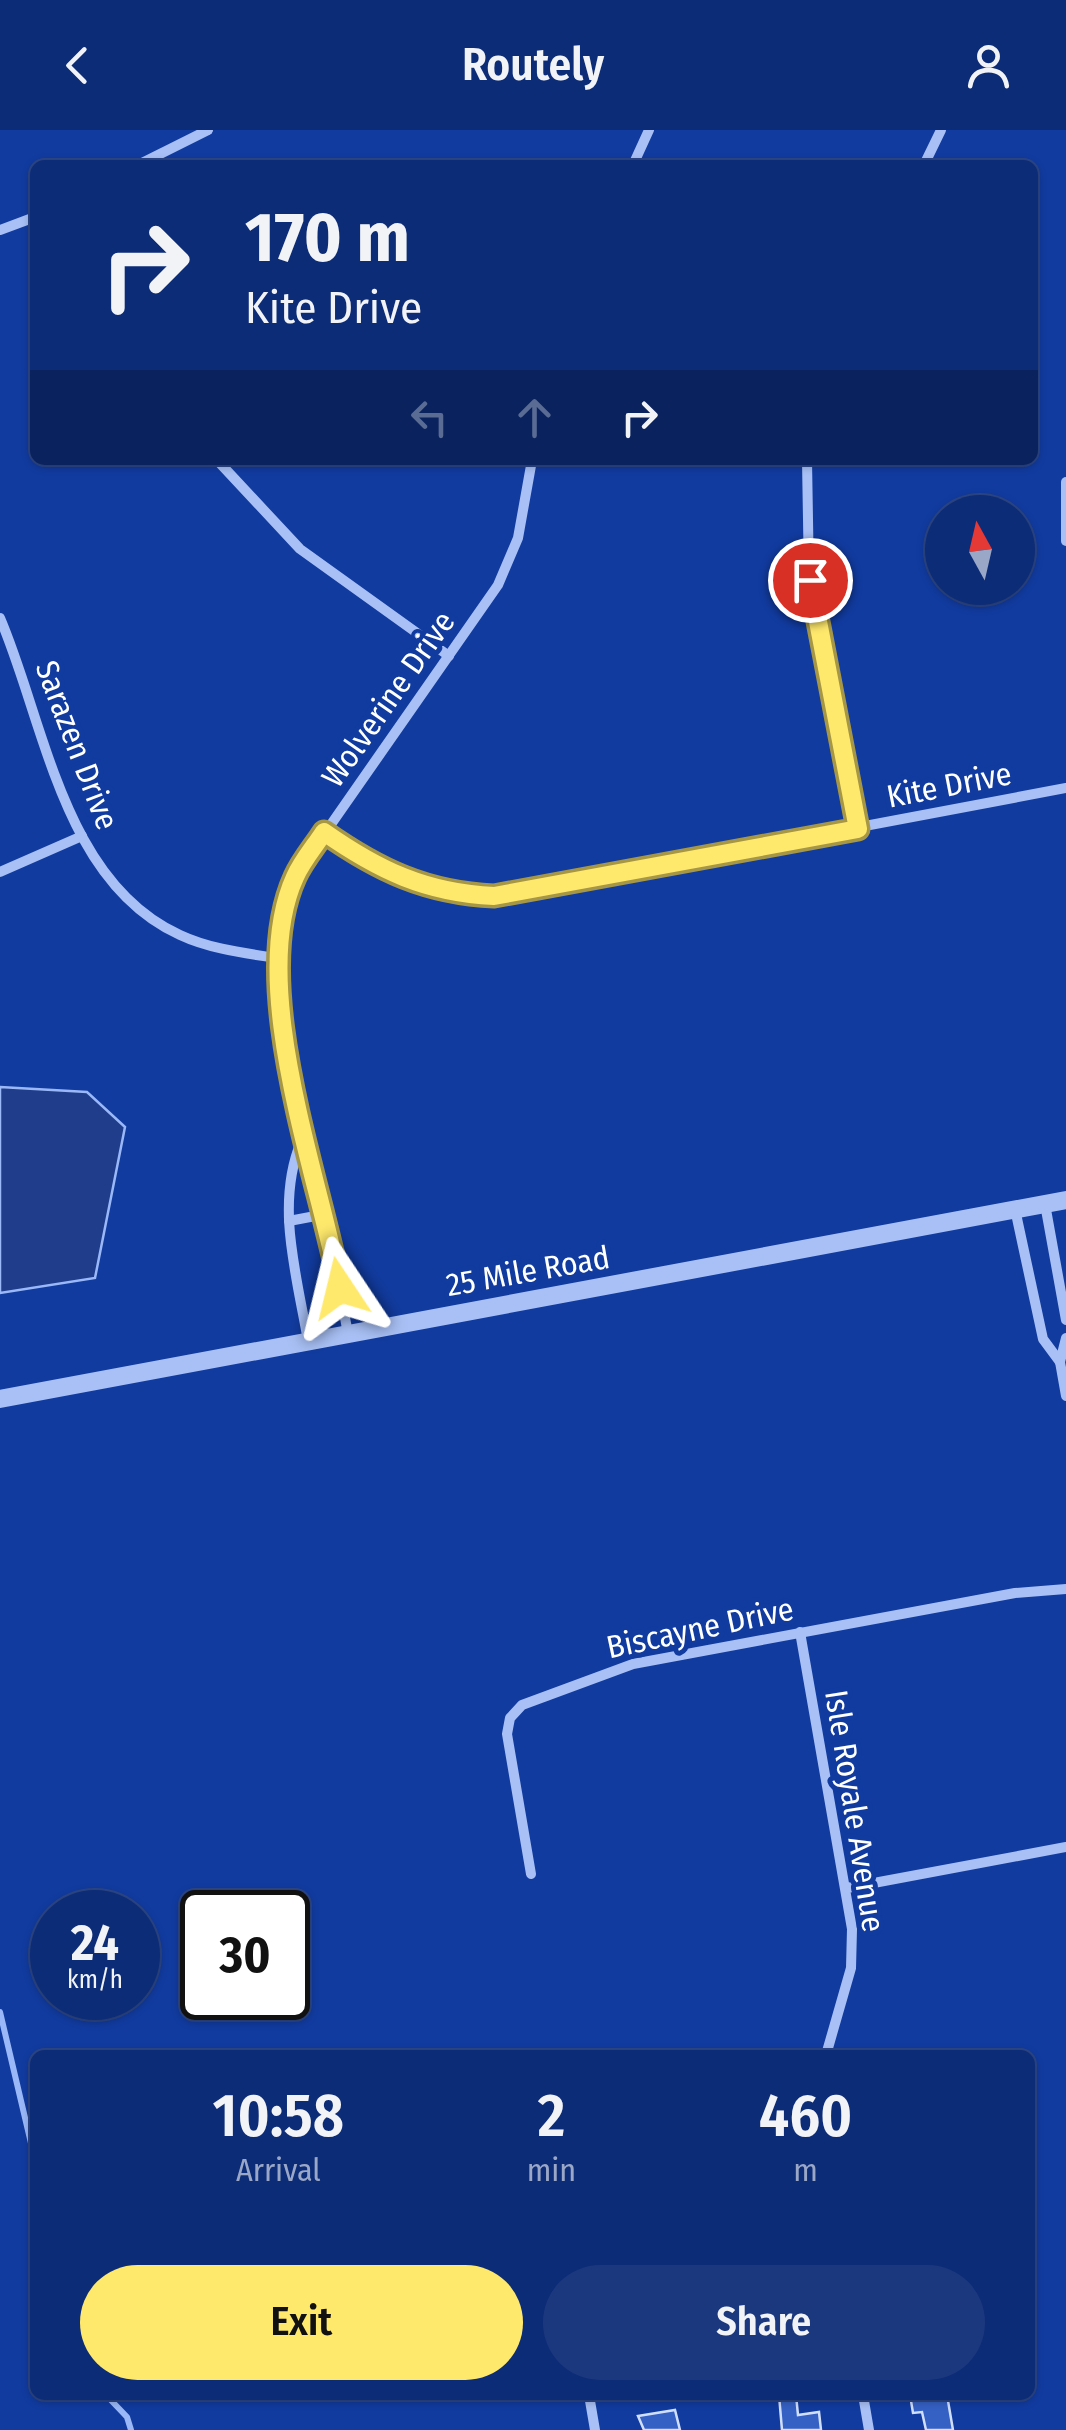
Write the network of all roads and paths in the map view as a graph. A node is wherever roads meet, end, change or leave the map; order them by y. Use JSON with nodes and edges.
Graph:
{"nodes":[{"id":1,"x":208,"y":130,"type":"edge"},
{"id":2,"x":649,"y":130,"type":"edge"},
{"id":3,"x":941,"y":130,"type":"edge"},
{"id":4,"x":148,"y":160,"type":"edge"},
{"id":5,"x":635,"y":160,"type":"edge"},
{"id":6,"x":926,"y":160,"type":"edge"},
{"id":7,"x":30,"y":219,"type":"edge"},
{"id":8,"x":0,"y":230,"type":"edge"},
{"id":9,"x":222,"y":465,"type":"edge"},
{"id":10,"x":531,"y":465,"type":"edge"},
{"id":11,"x":807,"y":465,"type":"edge"},
{"id":12,"x":1066,"y":482,"type":"edge"},
{"id":13,"x":1066,"y":541,"type":"edge"},
{"id":14,"x":0,"y":618,"type":"edge"},
{"id":15,"x":449,"y":656,"type":"junction"},
{"id":16,"x":1066,"y":788,"type":"edge"},
{"id":17,"x":858,"y":829,"type":"junction"},
{"id":18,"x":324,"y":832,"type":"junction"},
{"id":19,"x":82,"y":836,"type":"junction"},
{"id":20,"x":0,"y":872,"type":"edge"},
{"id":21,"x":276,"y":958,"type":"junction"},
{"id":22,"x":302,"y":1142,"type":"junction"},
{"id":23,"x":1066,"y":1200,"type":"edge"},
{"id":24,"x":1045,"y":1204,"type":"junction"},
{"id":25,"x":1016,"y":1210,"type":"junction"},
{"id":26,"x":326,"y":1214,"type":"junction"},
{"id":27,"x":288,"y":1221,"type":"junction"},
{"id":28,"x":1066,"y":1320,"type":"edge"},
{"id":29,"x":348,"y":1334,"type":"junction"},
{"id":30,"x":1066,"y":1338,"type":"edge"},
{"id":31,"x":308,"y":1341,"type":"junction"},
{"id":32,"x":1060,"y":1362,"type":"junction"},
{"id":33,"x":1066,"y":1396,"type":"edge"},
{"id":34,"x":0,"y":1399,"type":"edge"},
{"id":35,"x":1066,"y":1589,"type":"edge"},
{"id":36,"x":800,"y":1632,"type":"junction"},
{"id":37,"x":1066,"y":1848,"type":"edge"},
{"id":38,"x":530,"y":1874,"type":"dead end"},
{"id":39,"x":847,"y":1888,"type":"junction"},
{"id":40,"x":827,"y":2050,"type":"edge"},
{"id":41,"x":590,"y":2400,"type":"edge"},
{"id":42,"x":863,"y":2400,"type":"edge"},
{"id":43,"x":596,"y":2430,"type":"edge"},
{"id":44,"x":869,"y":2430,"type":"edge"}],
"edges":[{"from":1,"to":4,"type":"street"},
{"from":2,"to":5,"type":"street"},
{"from":3,"to":6,"type":"street"},
{"from":7,"to":8,"type":"street"},
{"from":9,"to":15,"type":"street"},
{"from":10,"to":15,"type":"street","name":"Wolverine Drive"},
{"from":11,"to":17,"type":"street"},
{"from":12,"to":13,"type":"street"},
{"from":14,"to":19,"type":"street","name":"Sarazen Drive"},
{"from":15,"to":18,"type":"street","name":"Wolverine Drive"},
{"from":16,"to":17,"type":"street","name":"Kite Drive"},
{"from":17,"to":18,"type":"street","name":"Kite Drive"},
{"from":18,"to":21,"type":"street","name":"Wolverine Drive"},
{"from":19,"to":20,"type":"street"},
{"from":19,"to":21,"type":"street","name":"Sarazen Drive"},
{"from":21,"to":22,"type":"street","name":"Wolverine Drive"},
{"from":22,"to":26,"type":"street","name":"Wolverine Drive"},
{"from":22,"to":27,"type":"street","name":"Wolverine Drive"},
{"from":23,"to":24,"type":"street","name":"25 Mile Road"},
{"from":24,"to":25,"type":"street","name":"25 Mile Road"},
{"from":24,"to":28,"type":"street"},
{"from":25,"to":29,"type":"street","name":"25 Mile Road"},
{"from":25,"to":32,"type":"street"},
{"from":26,"to":27,"type":"street"},
{"from":26,"to":29,"type":"street","name":"Wolverine Drive"},
{"from":27,"to":31,"type":"street","name":"Wolverine Drive"},
{"from":29,"to":31,"type":"street","name":"25 Mile Road"},
{"from":30,"to":32,"type":"street"},
{"from":31,"to":34,"type":"street","name":"25 Mile Road"},
{"from":32,"to":33,"type":"street"},
{"from":35,"to":36,"type":"street","name":"Biscayne Drive"},
{"from":36,"to":38,"type":"street","name":"Biscayne Drive"},
{"from":36,"to":39,"type":"street","name":"Isle Royale Avenue"},
{"from":37,"to":39,"type":"street"},
{"from":39,"to":40,"type":"street","name":"Isle Royale Avenue"},
{"from":41,"to":43,"type":"street"},
{"from":42,"to":44,"type":"street"}]}
